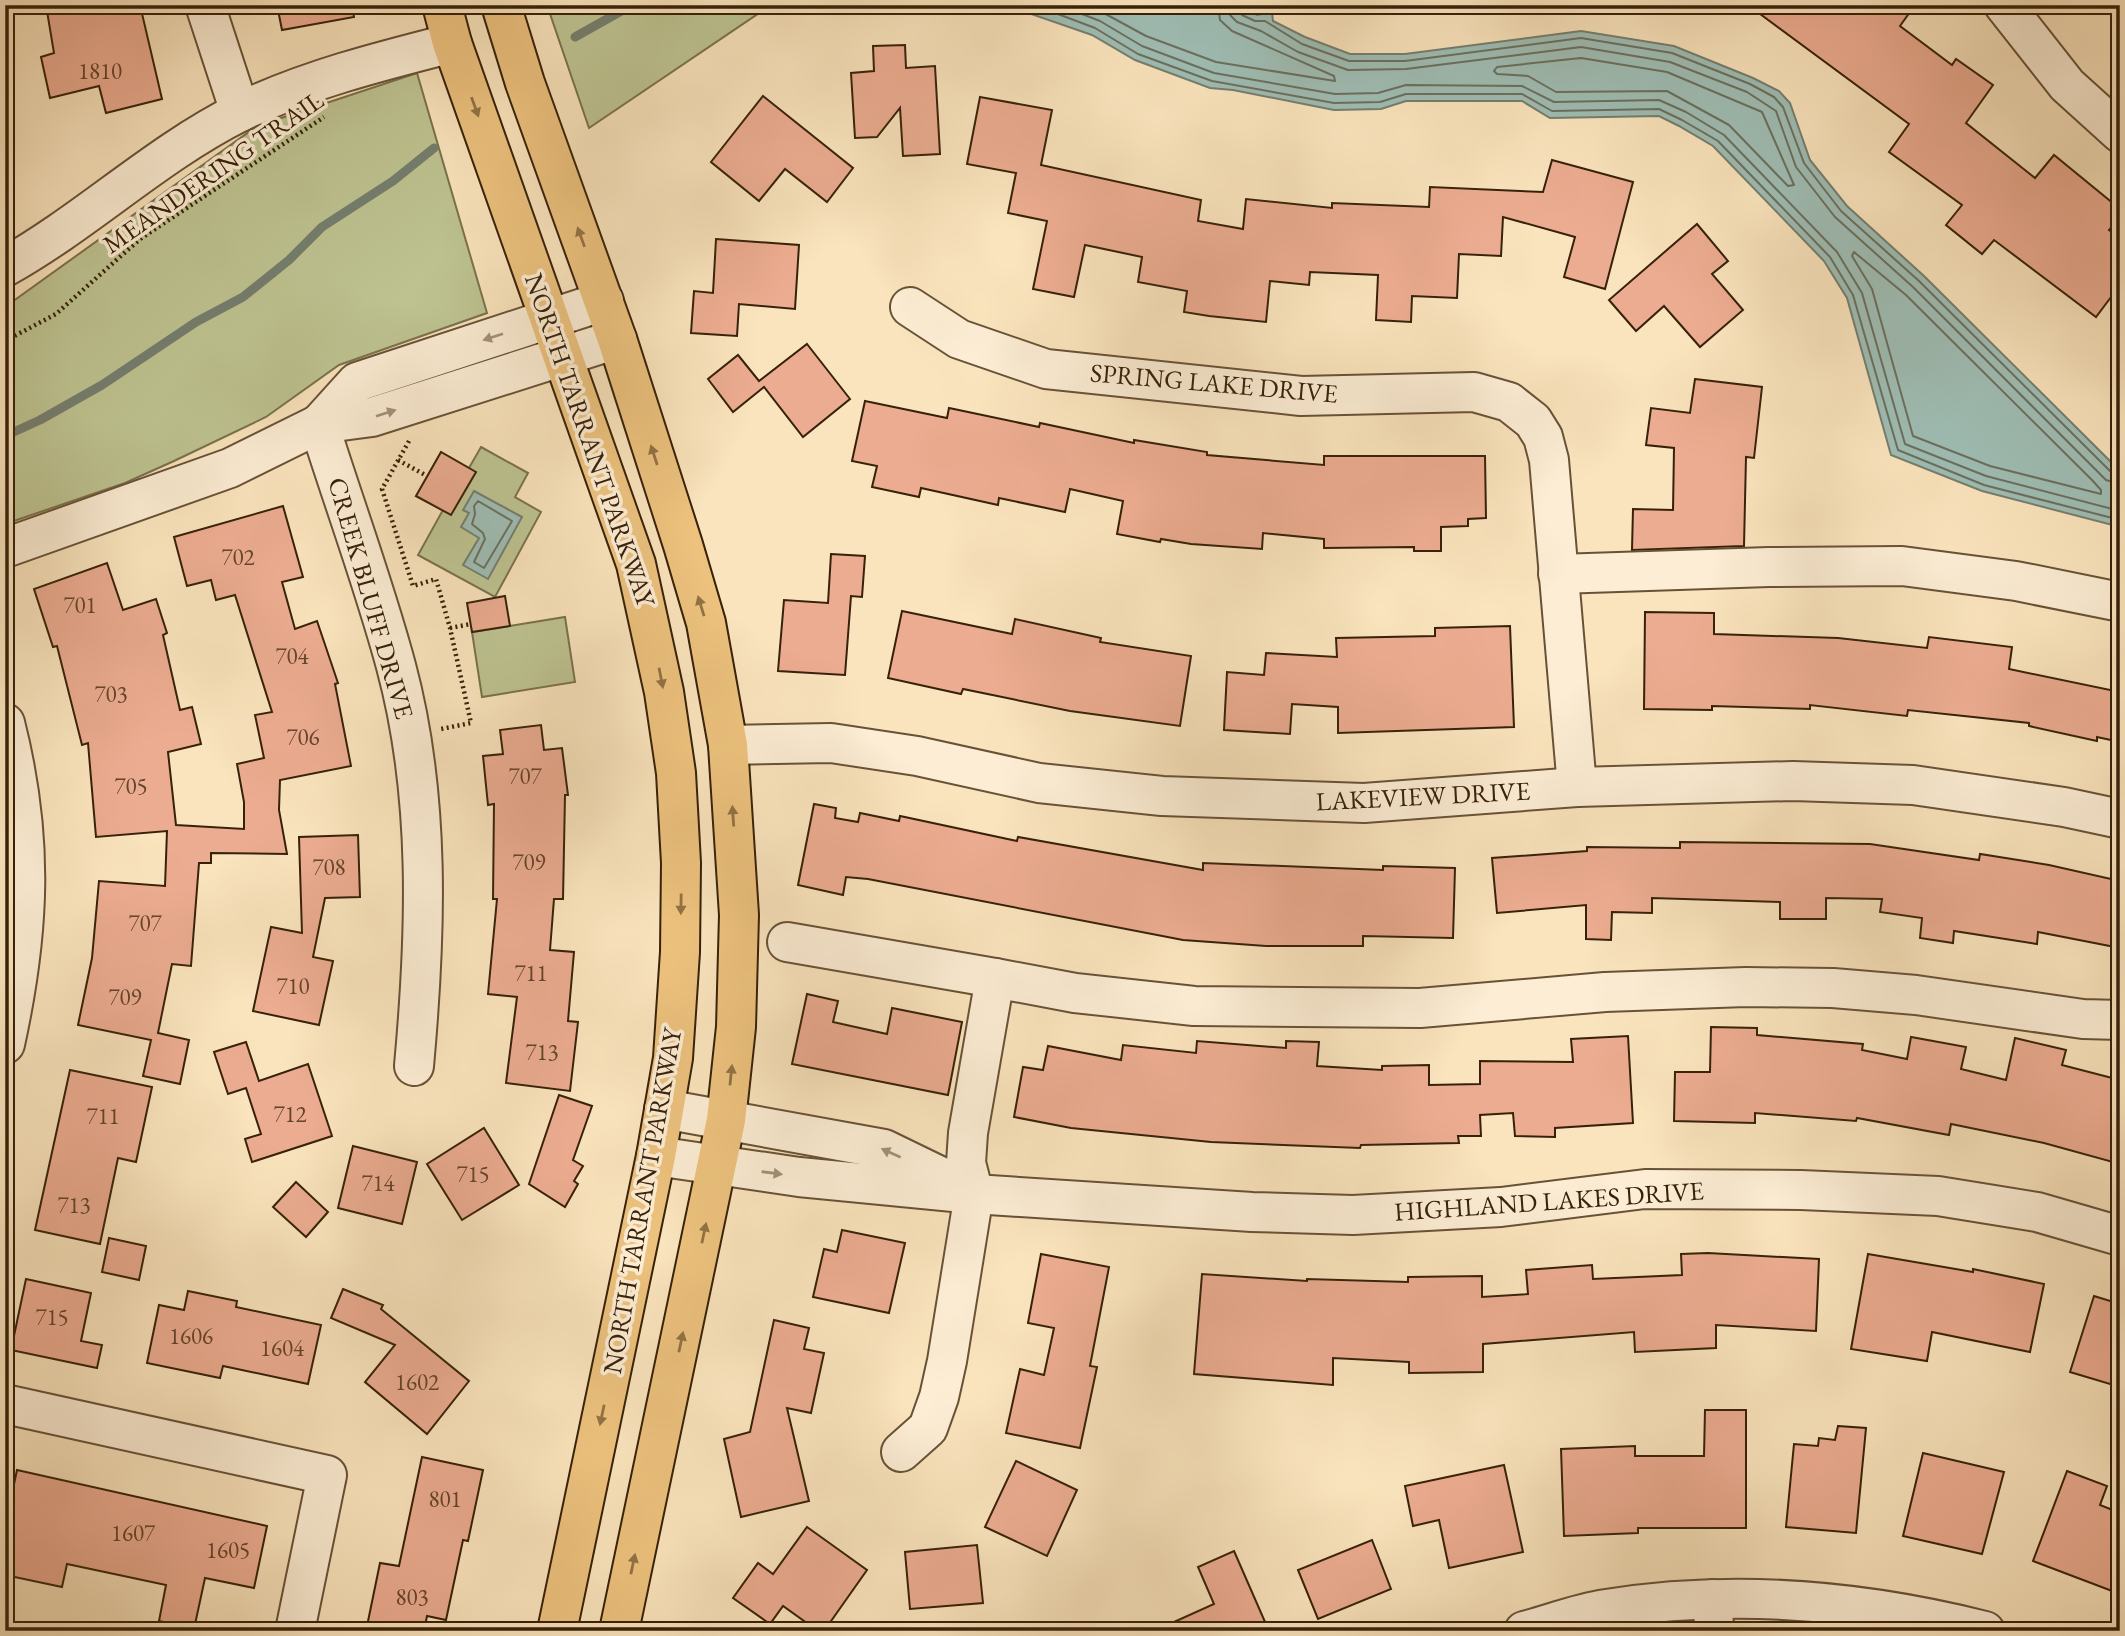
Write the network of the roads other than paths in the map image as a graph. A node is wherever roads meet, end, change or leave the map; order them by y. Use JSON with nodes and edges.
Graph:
{"nodes":[{"id":1,"x":205,"y":5,"type":"edge"},
{"id":2,"x":442,"y":5,"type":"edge"},
{"id":3,"x":501,"y":5,"type":"edge"},
{"id":4,"x":2008,"y":7,"type":"edge"},
{"id":5,"x":452,"y":43,"type":"junction"},
{"id":6,"x":240,"y":112,"type":"junction"},
{"id":7,"x":2120,"y":132,"type":"edge"},
{"id":8,"x":5,"y":267,"type":"edge"},
{"id":9,"x":604,"y":301,"type":"junction"},
{"id":10,"x":909,"y":307,"type":"dead end"},
{"id":11,"x":550,"y":317,"type":"junction"},
{"id":12,"x":617,"y":339,"type":"junction"},
{"id":13,"x":563,"y":356,"type":"junction"},
{"id":14,"x":319,"y":424,"type":"junction"},
{"id":15,"x":5,"y":548,"type":"edge"},
{"id":16,"x":1558,"y":574,"type":"junction"},
{"id":17,"x":2120,"y":602,"type":"edge"},
{"id":18,"x":5,"y":723,"type":"edge"},
{"id":19,"x":728,"y":745,"type":"junction"},
{"id":20,"x":1577,"y":787,"type":"junction"},
{"id":21,"x":2120,"y":819,"type":"edge"},
{"id":22,"x":787,"y":942,"type":"dead end"},
{"id":23,"x":995,"y":978,"type":"junction"},
{"id":24,"x":2120,"y":1020,"type":"edge"},
{"id":25,"x":5,"y":1044,"type":"edge"},
{"id":26,"x":414,"y":1066,"type":"dead end"},
{"id":27,"x":664,"y":1109,"type":"junction"},
{"id":28,"x":726,"y":1120,"type":"junction"},
{"id":29,"x":656,"y":1156,"type":"junction"},
{"id":30,"x":718,"y":1167,"type":"junction"},
{"id":31,"x":974,"y":1194,"type":"junction"},
{"id":32,"x":2120,"y":1236,"type":"edge"},
{"id":33,"x":5,"y":1404,"type":"edge"},
{"id":34,"x":901,"y":1452,"type":"dead end"},
{"id":35,"x":1713,"y":1615,"type":"edge"},
{"id":36,"x":295,"y":1631,"type":"edge"},
{"id":37,"x":558,"y":1631,"type":"edge"},
{"id":38,"x":619,"y":1631,"type":"edge"},
{"id":39,"x":1524,"y":1631,"type":"edge"},
{"id":40,"x":1985,"y":1631,"type":"edge"}],
"edges":[{"from":1,"to":6,"type":"street"},
{"from":2,"to":5,"type":"main road","name":"NORTH TARRANT PARKWAY"},
{"from":9,"to":3,"type":"main road","name":"NORTH TARRANT PARKWAY","one_way":true},
{"from":4,"to":7,"type":"street"},
{"from":5,"to":6,"type":"street"},
{"from":5,"to":11,"type":"main road","name":"NORTH TARRANT PARKWAY","one_way":true},
{"from":6,"to":8,"type":"street"},
{"from":9,"to":11,"type":"street"},
{"from":9,"to":12,"type":"main road","name":"NORTH TARRANT PARKWAY"},
{"from":10,"to":16,"type":"street","name":"SPRING LAKE DRIVE"},
{"from":11,"to":13,"type":"main road","name":"NORTH TARRANT PARKWAY"},
{"from":11,"to":14,"type":"street","one_way":true},
{"from":12,"to":13,"type":"street"},
{"from":19,"to":12,"type":"main road","name":"NORTH TARRANT PARKWAY","one_way":true},
{"from":14,"to":13,"type":"street","one_way":true},
{"from":13,"to":27,"type":"main road","name":"NORTH TARRANT PARKWAY","one_way":true},
{"from":14,"to":15,"type":"street"},
{"from":14,"to":26,"type":"street","name":"CREEK BLUFF DRIVE"},
{"from":16,"to":17,"type":"street"},
{"from":16,"to":20,"type":"street","name":"SPRING LAKE DRIVE"},
{"from":18,"to":25,"type":"street"},
{"from":19,"to":20,"type":"street","name":"LAKEVIEW DRIVE"},
{"from":28,"to":19,"type":"main road","name":"NORTH TARRANT PARKWAY","one_way":true},
{"from":20,"to":21,"type":"street","name":"LAKEVIEW DRIVE"},
{"from":22,"to":23,"type":"street"},
{"from":23,"to":24,"type":"street"},
{"from":23,"to":31,"type":"street"},
{"from":27,"to":28,"type":"street","name":"HIGHLAND LAKES DRIVE"},
{"from":27,"to":29,"type":"main road","name":"NORTH TARRANT PARKWAY"},
{"from":28,"to":30,"type":"main road","name":"NORTH TARRANT PARKWAY"},
{"from":31,"to":28,"type":"street","name":"HIGHLAND LAKES DRIVE","one_way":true},
{"from":29,"to":30,"type":"street","name":"HIGHLAND LAKES DRIVE"},
{"from":29,"to":37,"type":"main road","name":"NORTH TARRANT PARKWAY","one_way":true},
{"from":30,"to":31,"type":"street","name":"HIGHLAND LAKES DRIVE","one_way":true},
{"from":38,"to":30,"type":"main road","name":"NORTH TARRANT PARKWAY","one_way":true},
{"from":31,"to":32,"type":"street","name":"HIGHLAND LAKES DRIVE"},
{"from":31,"to":34,"type":"street"},
{"from":33,"to":36,"type":"street"},
{"from":35,"to":39,"type":"street"},
{"from":35,"to":40,"type":"street"}]}
